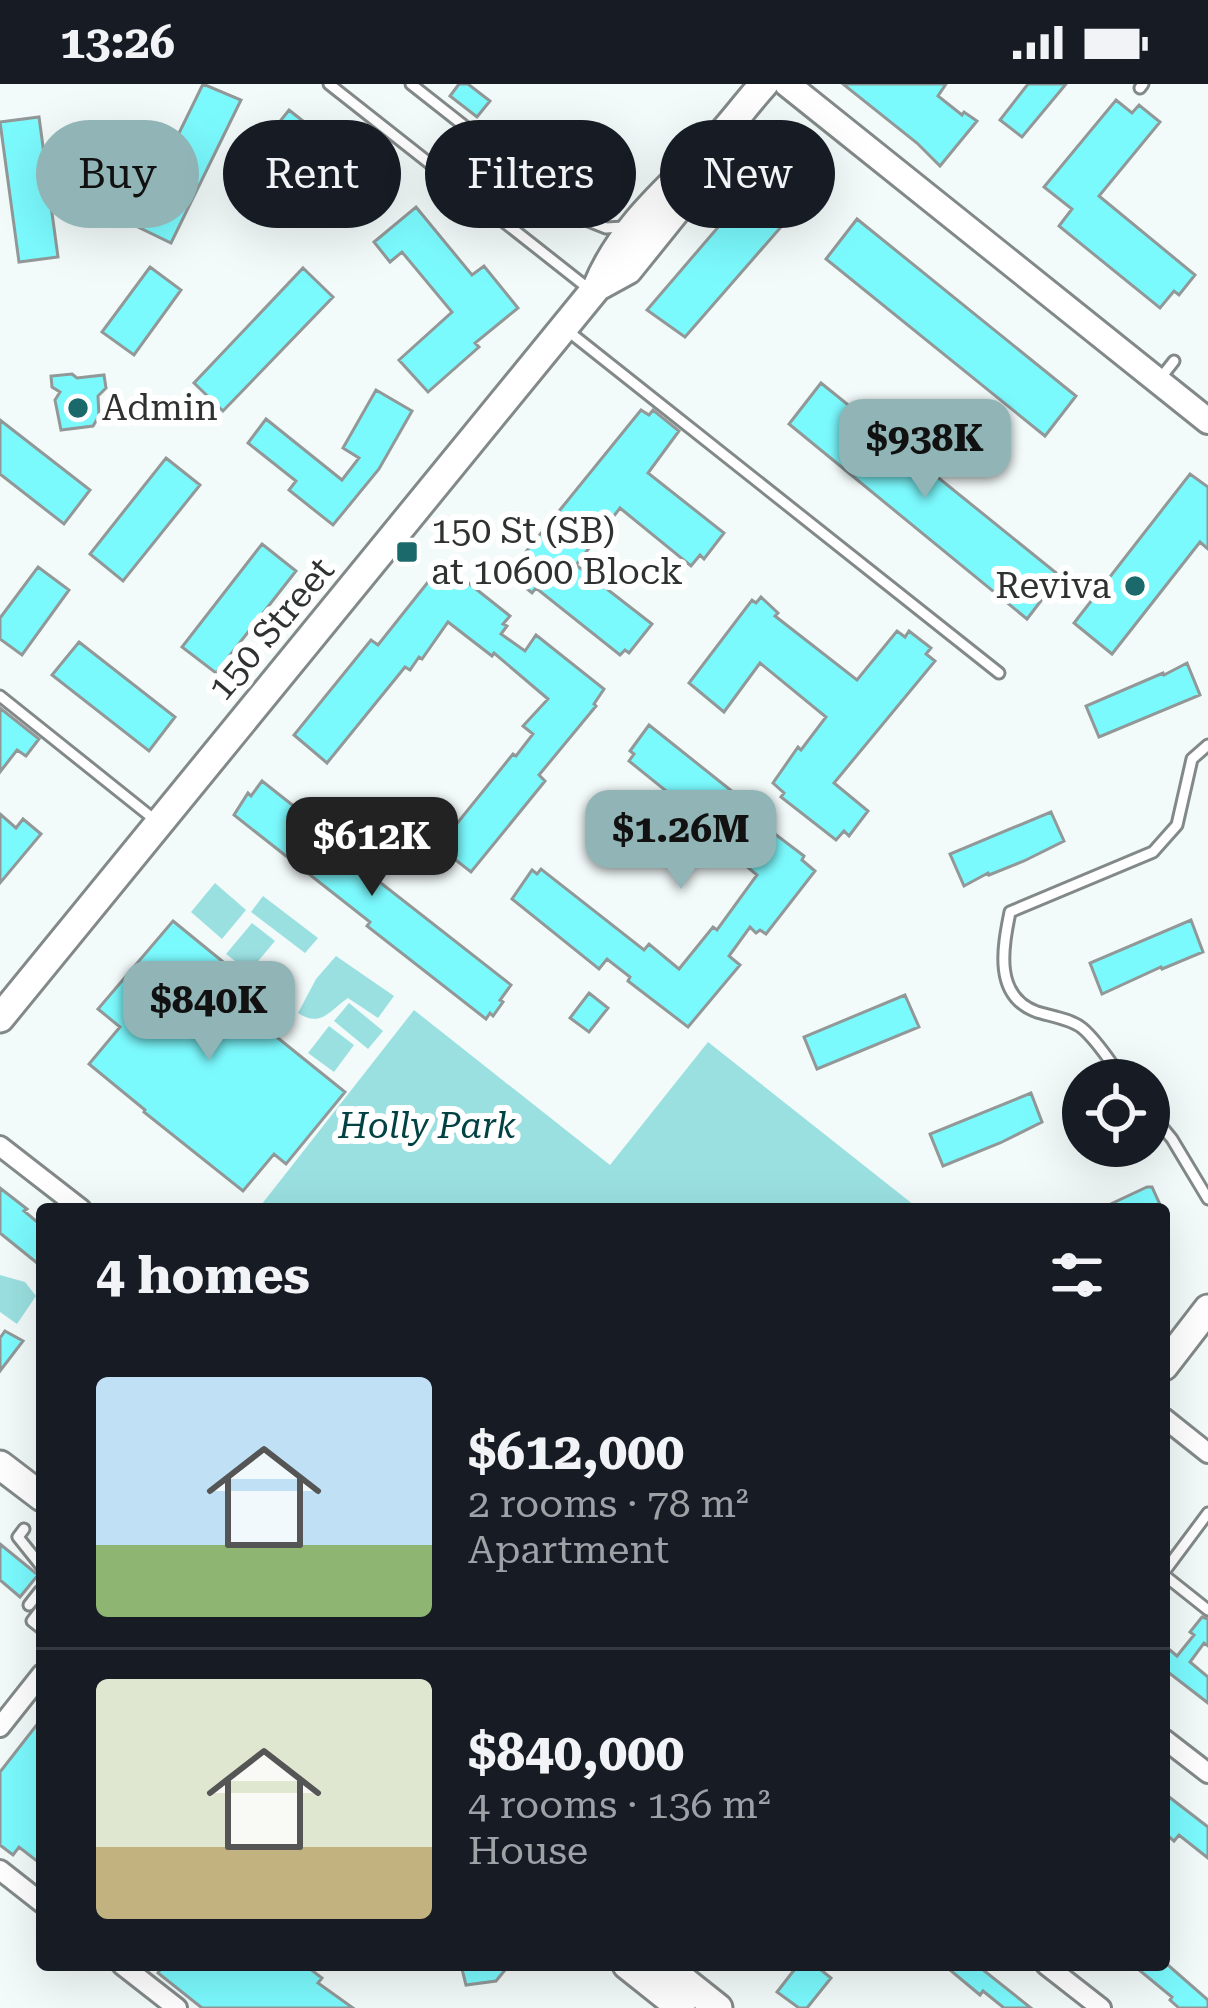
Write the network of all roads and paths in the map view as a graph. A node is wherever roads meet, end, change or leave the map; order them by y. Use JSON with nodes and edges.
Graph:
{"nodes":[{"id":1,"x":329,"y":84,"type":"edge"},
{"id":2,"x":411,"y":84,"type":"edge"},
{"id":3,"x":764,"y":84,"type":"edge"},
{"id":4,"x":788,"y":84,"type":"edge"},
{"id":5,"x":456,"y":120,"type":"edge"},
{"id":6,"x":733,"y":120,"type":"edge"},
{"id":7,"x":660,"y":194,"type":"edge"},
{"id":8,"x":636,"y":225,"type":"edge"},
{"id":9,"x":633,"y":228,"type":"edge"},
{"id":10,"x":662,"y":228,"type":"edge"},
{"id":11,"x":595,"y":290,"type":"junction"},
{"id":12,"x":564,"y":328,"type":"junction"},
{"id":13,"x":1208,"y":421,"type":"edge"},
{"id":14,"x":999,"y":673,"type":"dead end"},
{"id":15,"x":0,"y":696,"type":"edge"},
{"id":16,"x":1208,"y":745,"type":"edge"},
{"id":17,"x":158,"y":823,"type":"junction"},
{"id":18,"x":0,"y":1018,"type":"edge"},
{"id":19,"x":1107,"y":1059,"type":"edge"},
{"id":20,"x":1170,"y":1137,"type":"edge"},
{"id":21,"x":0,"y":1145,"type":"edge"},
{"id":22,"x":1195,"y":1178,"type":"junction"},
{"id":23,"x":1208,"y":1184,"type":"edge"},
{"id":24,"x":1208,"y":1199,"type":"edge"},
{"id":25,"x":73,"y":1203,"type":"edge"},
{"id":26,"x":1208,"y":1309,"type":"edge"},
{"id":27,"x":1170,"y":1358,"type":"edge"},
{"id":28,"x":1170,"y":1423,"type":"edge"},
{"id":29,"x":1208,"y":1453,"type":"edge"},
{"id":30,"x":0,"y":1465,"type":"edge"},
{"id":31,"x":36,"y":1492,"type":"edge"},
{"id":32,"x":1208,"y":1513,"type":"edge"},
{"id":33,"x":24,"y":1528,"type":"dead end"},
{"id":34,"x":36,"y":1560,"type":"edge"},
{"id":35,"x":1170,"y":1566,"type":"edge"},
{"id":36,"x":1170,"y":1579,"type":"edge"},
{"id":37,"x":36,"y":1596,"type":"edge"},
{"id":38,"x":29,"y":1605,"type":"dead end"},
{"id":39,"x":1208,"y":1610,"type":"edge"},
{"id":40,"x":36,"y":1682,"type":"edge"},
{"id":41,"x":0,"y":1727,"type":"edge"},
{"id":42,"x":1170,"y":1743,"type":"edge"},
{"id":43,"x":1208,"y":1773,"type":"edge"},
{"id":44,"x":0,"y":1870,"type":"edge"},
{"id":45,"x":36,"y":1898,"type":"edge"},
{"id":46,"x":130,"y":1971,"type":"edge"},
{"id":47,"x":639,"y":1971,"type":"edge"},
{"id":48,"x":1054,"y":1971,"type":"edge"},
{"id":49,"x":682,"y":1993,"type":"edge"},
{"id":50,"x":177,"y":2008,"type":"edge"},
{"id":51,"x":718,"y":2008,"type":"edge"},
{"id":52,"x":1100,"y":2008,"type":"edge"}],
"edges":[{"from":1,"to":11,"type":"lane"},
{"from":2,"to":5,"type":"lane"},
{"from":3,"to":6,"type":"main road","name":"150 Street"},
{"from":4,"to":13,"type":"street"},
{"from":7,"to":8,"type":"main road","name":"150 Street"},
{"from":9,"to":11,"type":"main road","name":"150 Street"},
{"from":10,"to":11,"type":"main road","name":"150 Street"},
{"from":11,"to":12,"type":"main road","name":"150 Street"},
{"from":12,"to":14,"type":"lane"},
{"from":12,"to":17,"type":"main road","name":"150 Street"},
{"from":15,"to":17,"type":"lane"},
{"from":16,"to":19,"type":"lane"},
{"from":17,"to":18,"type":"main road","name":"150 Street"},
{"from":20,"to":22,"type":"lane"},
{"from":21,"to":25,"type":"street"},
{"from":22,"to":23,"type":"lane"},
{"from":22,"to":24,"type":"lane"},
{"from":26,"to":27,"type":"main road"},
{"from":28,"to":29,"type":"street"},
{"from":30,"to":31,"type":"main road"},
{"from":32,"to":35,"type":"lane"},
{"from":33,"to":34,"type":"lane"},
{"from":36,"to":39,"type":"lane"},
{"from":37,"to":38,"type":"lane"},
{"from":40,"to":41,"type":"street"},
{"from":42,"to":43,"type":"street"},
{"from":44,"to":45,"type":"street"},
{"from":46,"to":50,"type":"street"},
{"from":47,"to":49,"type":"main road"},
{"from":48,"to":52,"type":"street"},
{"from":49,"to":51,"type":"main road"}]}
